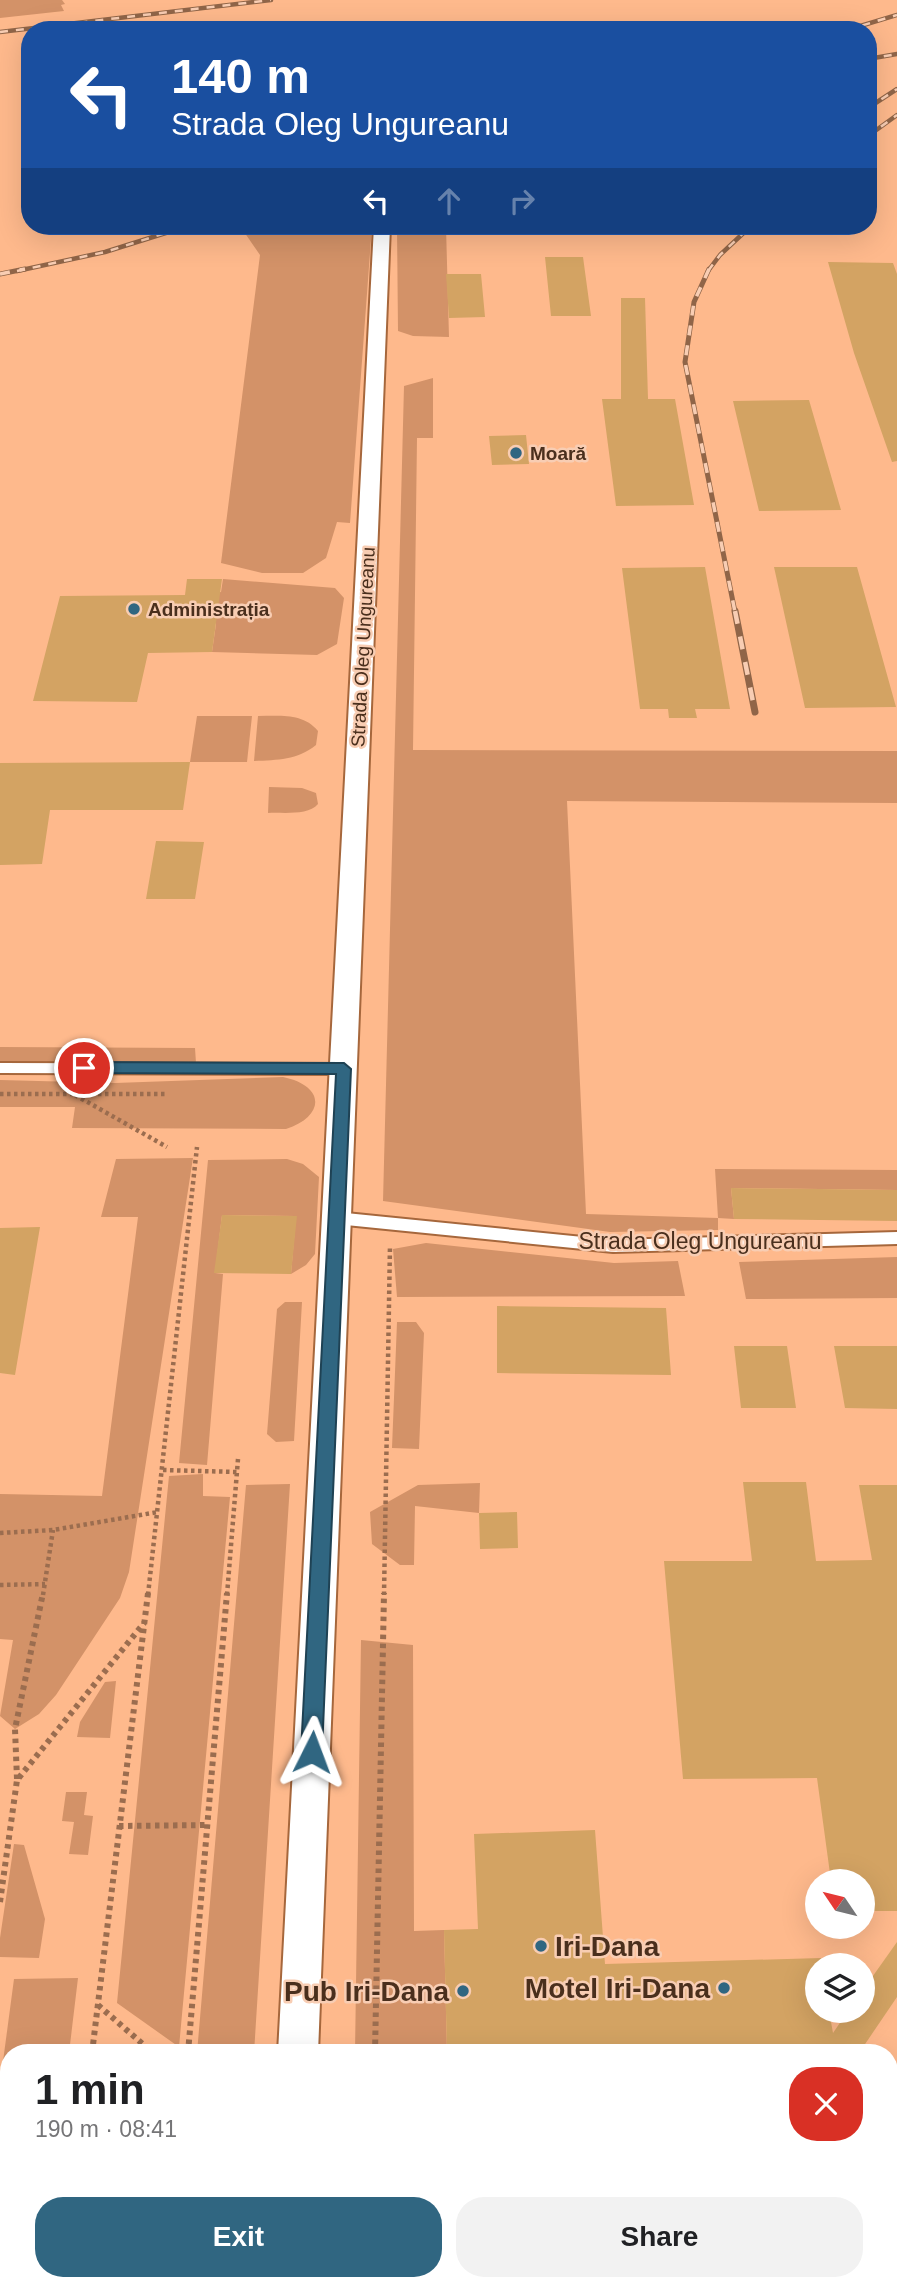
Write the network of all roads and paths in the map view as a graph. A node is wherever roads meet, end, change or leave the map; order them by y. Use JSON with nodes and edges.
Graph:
{"nodes":[{"id":1,"x":382,"y":235,"type":"edge"},
{"id":2,"x":0,"y":1068,"type":"edge"},
{"id":3,"x":33,"y":1068,"type":"junction"},
{"id":4,"x":344,"y":1069,"type":"junction"},
{"id":5,"x":0,"y":1094,"type":"edge"},
{"id":6,"x":74,"y":1094,"type":"junction"},
{"id":7,"x":167,"y":1094,"type":"dead end"},
{"id":8,"x":167,"y":1147,"type":"dead end"},
{"id":9,"x":197,"y":1147,"type":"dead end"},
{"id":10,"x":337,"y":1218,"type":"junction"},
{"id":11,"x":391,"y":1223,"type":"junction"},
{"id":12,"x":897,"y":1238,"type":"edge"},
{"id":13,"x":237,"y":1459,"type":"dead end"},
{"id":14,"x":163,"y":1470,"type":"junction"},
{"id":15,"x":237,"y":1472,"type":"junction"},
{"id":16,"x":158,"y":1512,"type":"junction"},
{"id":17,"x":53,"y":1530,"type":"junction"},
{"id":18,"x":0,"y":1533,"type":"edge"},
{"id":19,"x":45,"y":1584,"type":"junction"},
{"id":20,"x":0,"y":1585,"type":"edge"},
{"id":21,"x":144,"y":1623,"type":"junction"},
{"id":22,"x":17,"y":1780,"type":"junction"},
{"id":23,"x":207,"y":1825,"type":"junction"},
{"id":24,"x":119,"y":1826,"type":"junction"},
{"id":25,"x":0,"y":1902,"type":"edge"},
{"id":26,"x":98,"y":2005,"type":"junction"},
{"id":27,"x":93,"y":2044,"type":"edge"},
{"id":28,"x":143,"y":2044,"type":"edge"},
{"id":29,"x":189,"y":2044,"type":"edge"},
{"id":30,"x":298,"y":2044,"type":"edge"},
{"id":31,"x":375,"y":2044,"type":"edge"}],
"edges":[{"from":1,"to":4,"type":"street","name":"Strada Oleg Ungureanu"},
{"from":2,"to":3,"type":"lane"},
{"from":3,"to":4,"type":"lane"},
{"from":3,"to":6,"type":"path"},
{"from":4,"to":10,"type":"street","name":"Strada Oleg Ungureanu"},
{"from":5,"to":6,"type":"path"},
{"from":6,"to":7,"type":"path"},
{"from":6,"to":8,"type":"path"},
{"from":9,"to":14,"type":"path"},
{"from":10,"to":11,"type":"lane","name":"Strada Oleg Ungureanu"},
{"from":10,"to":30,"type":"street","name":"Strada Oleg Ungureanu"},
{"from":11,"to":12,"type":"lane","name":"Strada Oleg Ungureanu"},
{"from":11,"to":31,"type":"path"},
{"from":13,"to":15,"type":"path"},
{"from":14,"to":15,"type":"path"},
{"from":14,"to":16,"type":"path"},
{"from":15,"to":23,"type":"path"},
{"from":16,"to":17,"type":"path"},
{"from":16,"to":21,"type":"path"},
{"from":17,"to":18,"type":"path"},
{"from":17,"to":19,"type":"path"},
{"from":19,"to":20,"type":"path"},
{"from":19,"to":22,"type":"path"},
{"from":21,"to":22,"type":"path"},
{"from":21,"to":24,"type":"path"},
{"from":22,"to":25,"type":"path"},
{"from":23,"to":24,"type":"path"},
{"from":23,"to":29,"type":"path"},
{"from":24,"to":26,"type":"path"},
{"from":26,"to":27,"type":"path"},
{"from":26,"to":28,"type":"path"}]}
